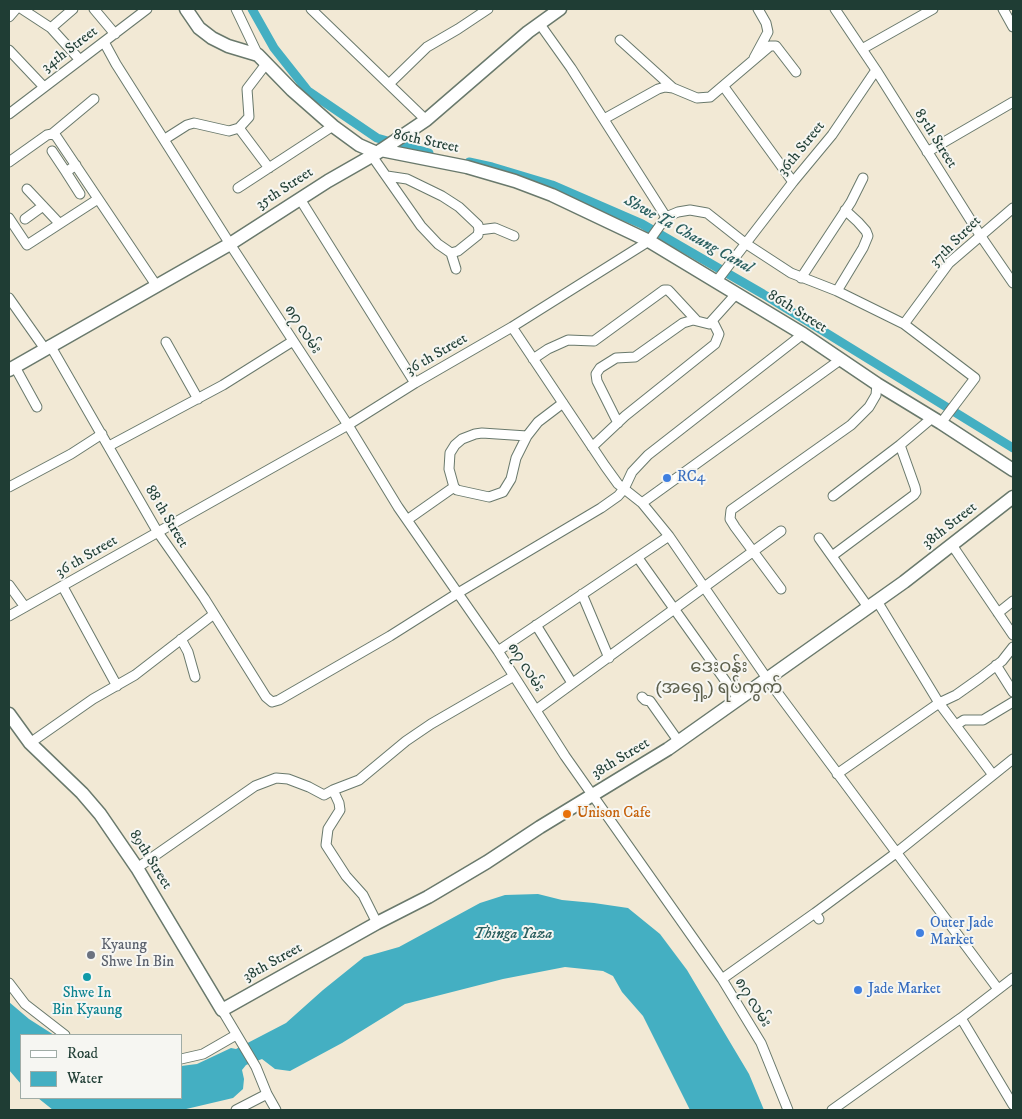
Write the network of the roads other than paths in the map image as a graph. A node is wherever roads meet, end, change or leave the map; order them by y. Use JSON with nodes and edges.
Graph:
{"nodes":[{"id":1,"x":16,"y":9,"type":"edge"},
{"id":2,"x":22,"y":9,"type":"edge"},
{"id":3,"x":73,"y":9,"type":"edge"},
{"id":4,"x":94,"y":9,"type":"edge"},
{"id":5,"x":147,"y":9,"type":"edge"},
{"id":6,"x":186,"y":9,"type":"edge"},
{"id":7,"x":236,"y":9,"type":"edge"},
{"id":8,"x":311,"y":9,"type":"edge"},
{"id":9,"x":488,"y":9,"type":"edge"},
{"id":10,"x":560,"y":9,"type":"edge"},
{"id":11,"x":758,"y":9,"type":"edge"},
{"id":12,"x":835,"y":9,"type":"edge"},
{"id":13,"x":933,"y":9,"type":"edge"},
{"id":14,"x":1003,"y":9,"type":"edge"},
{"id":15,"x":9,"y":17,"type":"edge"},
{"id":16,"x":539,"y":24,"type":"junction"},
{"id":17,"x":1013,"y":27,"type":"edge"},
{"id":18,"x":51,"y":28,"type":"junction"},
{"id":19,"x":115,"y":34,"type":"junction"},
{"id":20,"x":620,"y":40,"type":"dead end"},
{"id":21,"x":104,"y":42,"type":"junction"},
{"id":22,"x":862,"y":49,"type":"junction"},
{"id":23,"x":9,"y":50,"type":"edge"},
{"id":24,"x":80,"y":60,"type":"junction"},
{"id":25,"x":262,"y":60,"type":"junction"},
{"id":26,"x":876,"y":70,"type":"junction"},
{"id":27,"x":796,"y":72,"type":"dead end"},
{"id":28,"x":739,"y":74,"type":"junction"},
{"id":29,"x":390,"y":83,"type":"junction"},
{"id":30,"x":44,"y":86,"type":"junction"},
{"id":31,"x":724,"y":87,"type":"junction"},
{"id":32,"x":673,"y":88,"type":"junction"},
{"id":33,"x":94,"y":98,"type":"dead end"},
{"id":34,"x":1013,"y":102,"type":"edge"},
{"id":35,"x":9,"y":114,"type":"edge"},
{"id":36,"x":604,"y":119,"type":"junction"},
{"id":37,"x":426,"y":120,"type":"junction"},
{"id":38,"x":333,"y":126,"type":"junction"},
{"id":39,"x":239,"y":128,"type":"junction"},
{"id":40,"x":52,"y":134,"type":"junction"},
{"id":41,"x":165,"y":139,"type":"junction"},
{"id":42,"x":384,"y":148,"type":"junction"},
{"id":43,"x":52,"y":151,"type":"dead end"},
{"id":44,"x":927,"y":152,"type":"junction"},
{"id":45,"x":9,"y":162,"type":"edge"},
{"id":46,"x":76,"y":165,"type":"junction"},
{"id":47,"x":269,"y":168,"type":"junction"},
{"id":48,"x":66,"y":172,"type":"junction"},
{"id":49,"x":387,"y":176,"type":"junction"},
{"id":50,"x":863,"y":178,"type":"dead end"},
{"id":51,"x":793,"y":182,"type":"junction"},
{"id":52,"x":238,"y":188,"type":"dead end"},
{"id":53,"x":27,"y":189,"type":"dead end"},
{"id":54,"x":80,"y":194,"type":"dead end"},
{"id":55,"x":98,"y":199,"type":"junction"},
{"id":56,"x":300,"y":199,"type":"junction"},
{"id":57,"x":43,"y":206,"type":"junction"},
{"id":58,"x":1013,"y":208,"type":"edge"},
{"id":59,"x":845,"y":210,"type":"junction"},
{"id":60,"x":666,"y":217,"type":"junction"},
{"id":61,"x":9,"y":218,"type":"edge"},
{"id":62,"x":25,"y":219,"type":"dead end"},
{"id":63,"x":59,"y":223,"type":"junction"},
{"id":64,"x":479,"y":230,"type":"junction"},
{"id":65,"x":653,"y":235,"type":"junction"},
{"id":66,"x":980,"y":235,"type":"junction"},
{"id":67,"x":514,"y":236,"type":"dead end"},
{"id":68,"x":745,"y":243,"type":"junction"},
{"id":69,"x":230,"y":244,"type":"junction"},
{"id":70,"x":451,"y":253,"type":"junction"},
{"id":71,"x":456,"y":268,"type":"dead end"},
{"id":72,"x":722,"y":275,"type":"junction"},
{"id":73,"x":801,"y":278,"type":"junction"},
{"id":74,"x":1013,"y":282,"type":"edge"},
{"id":75,"x":156,"y":285,"type":"junction"},
{"id":76,"x":837,"y":291,"type":"junction"},
{"id":77,"x":736,"y":294,"type":"junction"},
{"id":78,"x":10,"y":302,"type":"edge"},
{"id":79,"x":697,"y":321,"type":"junction"},
{"id":80,"x":713,"y":322,"type":"junction"},
{"id":81,"x":904,"y":324,"type":"junction"},
{"id":82,"x":512,"y":327,"type":"junction"},
{"id":83,"x":803,"y":334,"type":"junction"},
{"id":84,"x":293,"y":341,"type":"junction"},
{"id":85,"x":166,"y":342,"type":"dead end"},
{"id":86,"x":48,"y":347,"type":"junction"},
{"id":87,"x":533,"y":359,"type":"junction"},
{"id":88,"x":840,"y":360,"type":"junction"},
{"id":89,"x":12,"y":368,"type":"edge"},
{"id":90,"x":415,"y":383,"type":"junction"},
{"id":91,"x":877,"y":384,"type":"junction"},
{"id":92,"x":198,"y":399,"type":"junction"},
{"id":93,"x":563,"y":403,"type":"junction"},
{"id":94,"x":37,"y":407,"type":"dead end"},
{"id":95,"x":940,"y":419,"type":"junction"},
{"id":96,"x":618,"y":423,"type":"junction"},
{"id":97,"x":348,"y":425,"type":"junction"},
{"id":98,"x":102,"y":434,"type":"junction"},
{"id":99,"x":527,"y":436,"type":"junction"},
{"id":100,"x":900,"y":445,"type":"junction"},
{"id":101,"x":109,"y":446,"type":"junction"},
{"id":102,"x":592,"y":447,"type":"junction"},
{"id":103,"x":1013,"y":470,"type":"edge"},
{"id":104,"x":9,"y":487,"type":"edge"},
{"id":105,"x":454,"y":487,"type":"junction"},
{"id":106,"x":624,"y":489,"type":"junction"},
{"id":107,"x":833,"y":496,"type":"dead end"},
{"id":108,"x":1013,"y":497,"type":"edge"},
{"id":109,"x":642,"y":503,"type":"junction"},
{"id":110,"x":407,"y":520,"type":"junction"},
{"id":111,"x":157,"y":531,"type":"junction"},
{"id":112,"x":781,"y":531,"type":"dead end"},
{"id":113,"x":669,"y":536,"type":"junction"},
{"id":114,"x":819,"y":538,"type":"dead end"},
{"id":115,"x":952,"y":545,"type":"junction"},
{"id":116,"x":753,"y":552,"type":"junction"},
{"id":117,"x":832,"y":556,"type":"junction"},
{"id":118,"x":638,"y":558,"type":"junction"},
{"id":119,"x":9,"y":585,"type":"edge"},
{"id":120,"x":63,"y":587,"type":"junction"},
{"id":121,"x":704,"y":587,"type":"junction"},
{"id":122,"x":781,"y":589,"type":"dead end"},
{"id":123,"x":458,"y":594,"type":"junction"},
{"id":124,"x":582,"y":594,"type":"junction"},
{"id":125,"x":1013,"y":601,"type":"edge"},
{"id":126,"x":872,"y":604,"type":"junction"},
{"id":127,"x":25,"y":607,"type":"junction"},
{"id":128,"x":675,"y":609,"type":"junction"},
{"id":129,"x":998,"y":613,"type":"junction"},
{"id":130,"x":214,"y":614,"type":"junction"},
{"id":131,"x":9,"y":616,"type":"edge"},
{"id":132,"x":536,"y":625,"type":"junction"},
{"id":133,"x":1013,"y":635,"type":"edge"},
{"id":134,"x":182,"y":639,"type":"junction"},
{"id":135,"x":1013,"y":647,"type":"edge"},
{"id":136,"x":498,"y":651,"type":"junction"},
{"id":137,"x":609,"y":658,"type":"junction"},
{"id":138,"x":996,"y":666,"type":"junction"},
{"id":139,"x":195,"y":676,"type":"dead end"},
{"id":140,"x":514,"y":676,"type":"junction"},
{"id":141,"x":768,"y":680,"type":"junction"},
{"id":142,"x":572,"y":683,"type":"junction"},
{"id":143,"x":118,"y":686,"type":"junction"},
{"id":144,"x":1013,"y":692,"type":"edge"},
{"id":145,"x":642,"y":697,"type":"dead end"},
{"id":146,"x":739,"y":700,"type":"junction"},
{"id":147,"x":1013,"y":702,"type":"edge"},
{"id":148,"x":939,"y":703,"type":"junction"},
{"id":149,"x":536,"y":710,"type":"junction"},
{"id":150,"x":9,"y":714,"type":"edge"},
{"id":151,"x":956,"y":726,"type":"junction"},
{"id":152,"x":679,"y":742,"type":"junction"},
{"id":153,"x":30,"y":743,"type":"junction"},
{"id":154,"x":1013,"y":759,"type":"edge"},
{"id":155,"x":837,"y":774,"type":"junction"},
{"id":156,"x":993,"y":776,"type":"junction"},
{"id":157,"x":332,"y":790,"type":"junction"},
{"id":158,"x":593,"y":795,"type":"junction"},
{"id":159,"x":896,"y":853,"type":"junction"},
{"id":160,"x":137,"y":868,"type":"junction"},
{"id":161,"x":377,"y":923,"type":"junction"},
{"id":162,"x":1013,"y":978,"type":"edge"},
{"id":163,"x":722,"y":979,"type":"junction"},
{"id":164,"x":9,"y":983,"type":"edge"},
{"id":165,"x":998,"y":989,"type":"junction"},
{"id":166,"x":222,"y":1010,"type":"junction"},
{"id":167,"x":961,"y":1018,"type":"junction"},
{"id":168,"x":64,"y":1034,"type":"edge"},
{"id":169,"x":238,"y":1038,"type":"junction"},
{"id":170,"x":182,"y":1059,"type":"edge"},
{"id":171,"x":267,"y":1094,"type":"junction"},
{"id":172,"x":1013,"y":1105,"type":"edge"},
{"id":173,"x":236,"y":1110,"type":"edge"},
{"id":174,"x":276,"y":1110,"type":"edge"},
{"id":175,"x":788,"y":1110,"type":"edge"},
{"id":176,"x":832,"y":1110,"type":"edge"}],
"edges":[{"from":1,"to":15,"type":"street"},
{"from":2,"to":18,"type":"street"},
{"from":3,"to":18,"type":"street"},
{"from":4,"to":19,"type":"street"},
{"from":5,"to":19,"type":"street","name":"34th Street"},
{"from":6,"to":25,"type":"main road"},
{"from":7,"to":25,"type":"street"},
{"from":8,"to":29,"type":"street"},
{"from":9,"to":29,"type":"street"},
{"from":10,"to":16,"type":"main road","name":"35th Street"},
{"from":11,"to":28,"type":"street"},
{"from":12,"to":22,"type":"street","name":"85th Street"},
{"from":13,"to":22,"type":"street"},
{"from":14,"to":17,"type":"street"},
{"from":16,"to":36,"type":"street"},
{"from":16,"to":37,"type":"main road","name":"35th Street"},
{"from":18,"to":24,"type":"street"},
{"from":19,"to":21,"type":"street","name":"34th Street"},
{"from":20,"to":32,"type":"street"},
{"from":21,"to":24,"type":"street","name":"34th Street"},
{"from":21,"to":41,"type":"street","name":"၈၇ လမ်း"},
{"from":22,"to":26,"type":"street","name":"85th Street"},
{"from":23,"to":30,"type":"street"},
{"from":24,"to":30,"type":"street","name":"34th Street"},
{"from":25,"to":38,"type":"main road","name":"86th Street"},
{"from":25,"to":39,"type":"street"},
{"from":26,"to":44,"type":"street","name":"85th Street"},
{"from":26,"to":51,"type":"street","name":"36th Street"},
{"from":27,"to":28,"type":"street"},
{"from":28,"to":31,"type":"street"},
{"from":29,"to":37,"type":"street"},
{"from":30,"to":35,"type":"street","name":"34th Street"},
{"from":31,"to":32,"type":"street"},
{"from":31,"to":51,"type":"street"},
{"from":32,"to":36,"type":"street"},
{"from":33,"to":40,"type":"street"},
{"from":34,"to":44,"type":"street"},
{"from":36,"to":60,"type":"street"},
{"from":37,"to":42,"type":"main road","name":"35th Street"},
{"from":38,"to":42,"type":"main road","name":"86th Street"},
{"from":38,"to":47,"type":"street"},
{"from":39,"to":41,"type":"street"},
{"from":39,"to":47,"type":"street"},
{"from":40,"to":45,"type":"street"},
{"from":40,"to":46,"type":"street"},
{"from":41,"to":69,"type":"street","name":"၈၇ လမ်း"},
{"from":42,"to":49,"type":"street"},
{"from":42,"to":56,"type":"main road","name":"35th Street"},
{"from":42,"to":65,"type":"main road","name":"86th Street"},
{"from":43,"to":48,"type":"street"},
{"from":44,"to":66,"type":"street","name":"85th Street"},
{"from":46,"to":48,"type":"street"},
{"from":46,"to":55,"type":"street"},
{"from":47,"to":52,"type":"street"},
{"from":48,"to":54,"type":"street"},
{"from":49,"to":64,"type":"street"},
{"from":49,"to":70,"type":"street"},
{"from":50,"to":59,"type":"street"},
{"from":51,"to":68,"type":"street","name":"36th Street"},
{"from":53,"to":57,"type":"street"},
{"from":55,"to":63,"type":"street"},
{"from":55,"to":75,"type":"street"},
{"from":56,"to":69,"type":"main road","name":"35th Street"},
{"from":56,"to":90,"type":"street"},
{"from":57,"to":62,"type":"street"},
{"from":57,"to":63,"type":"street"},
{"from":58,"to":66,"type":"street","name":"37th Street"},
{"from":59,"to":73,"type":"street"},
{"from":59,"to":76,"type":"street"},
{"from":60,"to":65,"type":"street","name":"36 th Street"},
{"from":60,"to":68,"type":"street"},
{"from":61,"to":63,"type":"street"},
{"from":64,"to":67,"type":"street"},
{"from":64,"to":70,"type":"street"},
{"from":65,"to":72,"type":"main road","name":"86th Street"},
{"from":65,"to":82,"type":"street","name":"36 th Street"},
{"from":66,"to":74,"type":"street","name":"85th Street"},
{"from":66,"to":81,"type":"street","name":"37th Street"},
{"from":68,"to":72,"type":"street","name":"36th Street"},
{"from":68,"to":73,"type":"street"},
{"from":69,"to":75,"type":"main road","name":"35th Street"},
{"from":69,"to":84,"type":"street","name":"၈၇ လမ်း"},
{"from":70,"to":71,"type":"street"},
{"from":72,"to":77,"type":"main road","name":"86th Street"},
{"from":73,"to":76,"type":"street"},
{"from":75,"to":86,"type":"main road","name":"35th Street"},
{"from":76,"to":81,"type":"street"},
{"from":77,"to":80,"type":"street"},
{"from":77,"to":83,"type":"main road","name":"86th Street"},
{"from":78,"to":86,"type":"street","name":"88 th Street"},
{"from":79,"to":80,"type":"street"},
{"from":79,"to":87,"type":"street"},
{"from":79,"to":96,"type":"street"},
{"from":80,"to":96,"type":"street"},
{"from":81,"to":95,"type":"street"},
{"from":82,"to":87,"type":"street"},
{"from":82,"to":90,"type":"street","name":"36 th Street"},
{"from":83,"to":88,"type":"main road","name":"86th Street"},
{"from":83,"to":106,"type":"street"},
{"from":84,"to":92,"type":"street"},
{"from":84,"to":97,"type":"street","name":"၈၇ လမ်း"},
{"from":85,"to":92,"type":"street"},
{"from":86,"to":89,"type":"main road","name":"35th Street"},
{"from":86,"to":98,"type":"street","name":"88 th Street"},
{"from":87,"to":93,"type":"street"},
{"from":88,"to":91,"type":"main road","name":"86th Street"},
{"from":88,"to":109,"type":"street"},
{"from":89,"to":94,"type":"street"},
{"from":90,"to":97,"type":"street","name":"36 th Street"},
{"from":91,"to":95,"type":"main road","name":"86th Street"},
{"from":91,"to":116,"type":"street"},
{"from":92,"to":101,"type":"street"},
{"from":93,"to":99,"type":"street"},
{"from":93,"to":102,"type":"street"},
{"from":95,"to":100,"type":"street"},
{"from":95,"to":103,"type":"main road","name":"86th Street"},
{"from":96,"to":102,"type":"street"},
{"from":97,"to":110,"type":"street","name":"၈၇ လမ်း"},
{"from":97,"to":111,"type":"street","name":"36 th Street"},
{"from":98,"to":101,"type":"street","name":"88 th Street"},
{"from":98,"to":104,"type":"street"},
{"from":99,"to":105,"type":"street"},
{"from":99,"to":105,"type":"street"},
{"from":100,"to":107,"type":"street"},
{"from":100,"to":117,"type":"street"},
{"from":101,"to":111,"type":"street","name":"88 th Street"},
{"from":102,"to":106,"type":"street"},
{"from":105,"to":110,"type":"street"},
{"from":106,"to":109,"type":"street"},
{"from":106,"to":123,"type":"street"},
{"from":108,"to":115,"type":"main road","name":"38th Street"},
{"from":109,"to":113,"type":"street"},
{"from":110,"to":123,"type":"street","name":"၈၇ လမ်း"},
{"from":111,"to":120,"type":"street","name":"36 th Street"},
{"from":111,"to":130,"type":"street","name":"88 th Street"},
{"from":112,"to":116,"type":"street"},
{"from":113,"to":118,"type":"street"},
{"from":113,"to":121,"type":"street"},
{"from":114,"to":117,"type":"street"},
{"from":115,"to":126,"type":"main road","name":"38th Street"},
{"from":115,"to":129,"type":"street"},
{"from":116,"to":121,"type":"street"},
{"from":116,"to":122,"type":"street"},
{"from":117,"to":126,"type":"street"},
{"from":118,"to":124,"type":"street"},
{"from":118,"to":128,"type":"street"},
{"from":119,"to":127,"type":"street"},
{"from":120,"to":127,"type":"street","name":"36 th Street"},
{"from":120,"to":143,"type":"street"},
{"from":121,"to":128,"type":"street"},
{"from":121,"to":141,"type":"street"},
{"from":123,"to":130,"type":"street","name":"88 th Street"},
{"from":123,"to":136,"type":"street","name":"၈၇ လမ်း"},
{"from":124,"to":132,"type":"street"},
{"from":124,"to":137,"type":"street"},
{"from":125,"to":129,"type":"street"},
{"from":126,"to":141,"type":"main road","name":"38th Street"},
{"from":126,"to":148,"type":"street"},
{"from":127,"to":131,"type":"street","name":"36 th Street"},
{"from":128,"to":137,"type":"street"},
{"from":128,"to":146,"type":"street"},
{"from":129,"to":133,"type":"street"},
{"from":130,"to":134,"type":"street"},
{"from":132,"to":136,"type":"street"},
{"from":132,"to":142,"type":"street"},
{"from":134,"to":139,"type":"street"},
{"from":134,"to":143,"type":"street"},
{"from":135,"to":138,"type":"street"},
{"from":136,"to":140,"type":"street","name":"၈၇ လမ်း"},
{"from":137,"to":142,"type":"street"},
{"from":138,"to":144,"type":"street"},
{"from":138,"to":148,"type":"street"},
{"from":140,"to":149,"type":"street","name":"၈၇ လမ်း"},
{"from":140,"to":157,"type":"street"},
{"from":141,"to":146,"type":"main road","name":"38th Street"},
{"from":141,"to":155,"type":"street"},
{"from":142,"to":149,"type":"street"},
{"from":143,"to":153,"type":"street"},
{"from":145,"to":152,"type":"street"},
{"from":146,"to":152,"type":"main road","name":"38th Street"},
{"from":147,"to":151,"type":"street"},
{"from":148,"to":151,"type":"street"},
{"from":148,"to":155,"type":"street"},
{"from":149,"to":158,"type":"street","name":"၈၇ လမ်း"},
{"from":150,"to":153,"type":"main road","name":"89th Street"},
{"from":151,"to":156,"type":"street"},
{"from":152,"to":158,"type":"main road","name":"38th Street"},
{"from":153,"to":160,"type":"main road","name":"89th Street"},
{"from":154,"to":156,"type":"street"},
{"from":155,"to":159,"type":"street"},
{"from":156,"to":159,"type":"street"},
{"from":157,"to":160,"type":"street"},
{"from":157,"to":161,"type":"street"},
{"from":158,"to":161,"type":"main road","name":"38th Street"},
{"from":158,"to":163,"type":"street","name":"၈၇ လမ်း"},
{"from":159,"to":163,"type":"street"},
{"from":159,"to":165,"type":"street"},
{"from":160,"to":166,"type":"main road","name":"89th Street"},
{"from":161,"to":166,"type":"main road","name":"38th Street"},
{"from":162,"to":165,"type":"street"},
{"from":163,"to":175,"type":"street","name":"၈၇ လမ်း"},
{"from":164,"to":168,"type":"street"},
{"from":165,"to":167,"type":"street"},
{"from":166,"to":169,"type":"street","name":"89th Street"},
{"from":167,"to":172,"type":"street"},
{"from":167,"to":176,"type":"street"},
{"from":169,"to":170,"type":"street"},
{"from":169,"to":171,"type":"street","name":"89th Street"},
{"from":171,"to":173,"type":"street"},
{"from":171,"to":174,"type":"street","name":"89th Street"}]}
